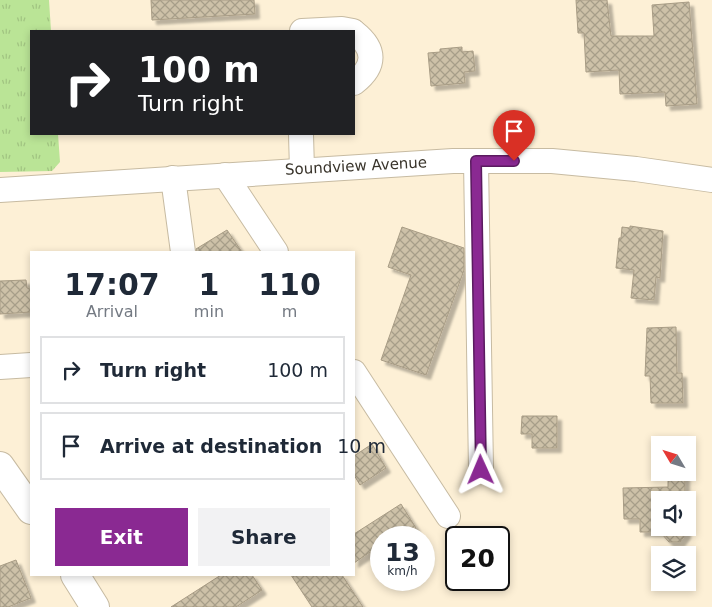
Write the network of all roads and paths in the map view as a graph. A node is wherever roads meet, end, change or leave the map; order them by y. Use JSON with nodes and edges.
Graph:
{"nodes":[{"id":1,"x":322,"y":30,"type":"edge"},
{"id":2,"x":348,"y":30,"type":"edge"},
{"id":3,"x":355,"y":33,"type":"edge"},
{"id":4,"x":355,"y":82,"type":"edge"},
{"id":5,"x":300,"y":135,"type":"edge"},
{"id":6,"x":476,"y":161,"type":"junction"},
{"id":7,"x":302,"y":170,"type":"junction"},
{"id":8,"x":225,"y":175,"type":"junction"},
{"id":9,"x":173,"y":178,"type":"junction"},
{"id":10,"x":712,"y":180,"type":"edge"},
{"id":11,"x":0,"y":190,"type":"edge"},
{"id":12,"x":183,"y":251,"type":"edge"},
{"id":13,"x":275,"y":251,"type":"edge"},
{"id":14,"x":30,"y":365,"type":"edge"},
{"id":15,"x":0,"y":367,"type":"edge"},
{"id":16,"x":355,"y":374,"type":"edge"},
{"id":17,"x":0,"y":466,"type":"edge"},
{"id":18,"x":481,"y":470,"type":"dead end"},
{"id":19,"x":30,"y":509,"type":"edge"},
{"id":20,"x":448,"y":516,"type":"dead end"},
{"id":21,"x":76,"y":576,"type":"edge"},
{"id":22,"x":95,"y":607,"type":"edge"}],
"edges":[{"from":1,"to":2,"type":"street"},
{"from":3,"to":4,"type":"street"},
{"from":5,"to":7,"type":"street"},
{"from":6,"to":7,"type":"street","name":"Soundview Avenue"},
{"from":6,"to":10,"type":"street","name":"Soundview Avenue"},
{"from":6,"to":18,"type":"street"},
{"from":7,"to":8,"type":"street","name":"Soundview Avenue"},
{"from":8,"to":9,"type":"street","name":"Soundview Avenue"},
{"from":8,"to":13,"type":"street"},
{"from":9,"to":11,"type":"street","name":"Soundview Avenue"},
{"from":9,"to":12,"type":"street"},
{"from":14,"to":15,"type":"street"},
{"from":16,"to":20,"type":"street"},
{"from":17,"to":19,"type":"main road"},
{"from":21,"to":22,"type":"main road"}]}
